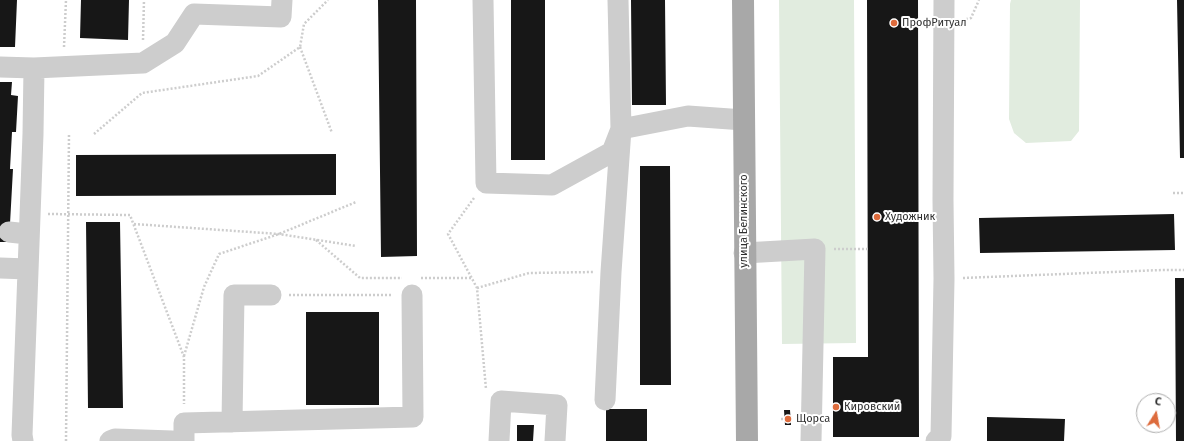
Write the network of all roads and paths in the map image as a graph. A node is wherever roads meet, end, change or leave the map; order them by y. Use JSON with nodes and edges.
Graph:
{"nodes":[{"id":1,"x":66,"y":0,"type":"edge"},
{"id":2,"x":144,"y":0,"type":"edge"},
{"id":3,"x":282,"y":0,"type":"edge"},
{"id":4,"x":328,"y":0,"type":"edge"},
{"id":5,"x":483,"y":0,"type":"edge"},
{"id":6,"x":618,"y":0,"type":"edge"},
{"id":7,"x":743,"y":0,"type":"edge"},
{"id":8,"x":944,"y":0,"type":"edge"},
{"id":9,"x":300,"y":47,"type":"junction"},
{"id":10,"x":143,"y":63,"type":"junction"},
{"id":11,"x":64,"y":66,"type":"junction"},
{"id":12,"x":0,"y":67,"type":"edge"},
{"id":13,"x":34,"y":68,"type":"junction"},
{"id":14,"x":744,"y":120,"type":"junction"},
{"id":15,"x":621,"y":129,"type":"junction"},
{"id":16,"x":332,"y":133,"type":"dead end"},
{"id":17,"x":69,"y":134,"type":"dead end"},
{"id":18,"x":94,"y":134,"type":"dead end"},
{"id":19,"x":486,"y":183,"type":"junction"},
{"id":20,"x":1173,"y":193,"type":"dead end"},
{"id":21,"x":1184,"y":193,"type":"edge"},
{"id":22,"x":356,"y":202,"type":"dead end"},
{"id":23,"x":68,"y":213,"type":"junction"},
{"id":24,"x":134,"y":224,"type":"junction"},
{"id":25,"x":22,"y":227,"type":"junction"},
{"id":26,"x":279,"y":234,"type":"junction"},
{"id":27,"x":315,"y":240,"type":"junction"},
{"id":28,"x":356,"y":246,"type":"dead end"},
{"id":29,"x":815,"y":249,"type":"junction"},
{"id":30,"x":868,"y":249,"type":"dead end"},
{"id":31,"x":744,"y":253,"type":"junction"},
{"id":32,"x":0,"y":268,"type":"edge"},
{"id":33,"x":28,"y":269,"type":"junction"},
{"id":34,"x":1184,"y":270,"type":"edge"},
{"id":35,"x":611,"y":272,"type":"junction"},
{"id":36,"x":472,"y":278,"type":"junction"},
{"id":37,"x":944,"y":279,"type":"junction"},
{"id":38,"x":412,"y":284,"type":"junction"},
{"id":39,"x":477,"y":288,"type":"junction"},
{"id":40,"x":271,"y":295,"type":"joint"},
{"id":41,"x":184,"y":357,"type":"junction"},
{"id":42,"x":486,"y":390,"type":"dead end"},
{"id":43,"x":605,"y":400,"type":"dead end"},
{"id":44,"x":781,"y":419,"type":"dead end"},
{"id":45,"x":788,"y":419,"type":"dead end"},
{"id":46,"x":232,"y":422,"type":"junction"},
{"id":47,"x":184,"y":432,"type":"edge"},
{"id":48,"x":23,"y":441,"type":"edge"},
{"id":49,"x":66,"y":441,"type":"edge"},
{"id":50,"x":110,"y":441,"type":"edge"},
{"id":51,"x":172,"y":441,"type":"edge"},
{"id":52,"x":499,"y":441,"type":"edge"},
{"id":53,"x":555,"y":441,"type":"edge"},
{"id":54,"x":747,"y":441,"type":"edge"},
{"id":55,"x":811,"y":441,"type":"edge"},
{"id":56,"x":936,"y":441,"type":"edge"}],
"edges":[{"from":1,"to":11,"type":"path"},
{"from":2,"to":10,"type":"path"},
{"from":3,"to":10,"type":"lane"},
{"from":4,"to":9,"type":"path"},
{"from":5,"to":19,"type":"lane"},
{"from":6,"to":15,"type":"lane"},
{"from":7,"to":14,"type":"main road","name":"улица Белинского"},
{"from":8,"to":37,"type":"lane"},
{"from":9,"to":16,"type":"path"},
{"from":9,"to":18,"type":"path"},
{"from":10,"to":11,"type":"lane"},
{"from":11,"to":13,"type":"lane"},
{"from":12,"to":13,"type":"lane"},
{"from":13,"to":25,"type":"lane"},
{"from":14,"to":15,"type":"lane"},
{"from":14,"to":31,"type":"main road","name":"улица Белинского"},
{"from":15,"to":19,"type":"lane"},
{"from":15,"to":35,"type":"lane"},
{"from":17,"to":23,"type":"path"},
{"from":19,"to":36,"type":"path"},
{"from":20,"to":21,"type":"path"},
{"from":22,"to":26,"type":"path"},
{"from":23,"to":24,"type":"path"},
{"from":23,"to":25,"type":"path"},
{"from":23,"to":49,"type":"path"},
{"from":24,"to":26,"type":"path"},
{"from":24,"to":41,"type":"path"},
{"from":25,"to":33,"type":"lane"},
{"from":26,"to":27,"type":"path"},
{"from":26,"to":41,"type":"path"},
{"from":27,"to":28,"type":"path"},
{"from":27,"to":38,"type":"path"},
{"from":29,"to":30,"type":"path"},
{"from":29,"to":31,"type":"lane"},
{"from":29,"to":55,"type":"lane"},
{"from":31,"to":54,"type":"main road","name":"улица Белинского"},
{"from":32,"to":33,"type":"lane"},
{"from":33,"to":48,"type":"lane"},
{"from":34,"to":37,"type":"path"},
{"from":35,"to":39,"type":"path"},
{"from":35,"to":43,"type":"lane"},
{"from":36,"to":38,"type":"path"},
{"from":36,"to":39,"type":"path"},
{"from":37,"to":56,"type":"lane"},
{"from":38,"to":40,"type":"path"},
{"from":38,"to":46,"type":"lane"},
{"from":39,"to":42,"type":"path"},
{"from":40,"to":46,"type":"lane"},
{"from":41,"to":47,"type":"path"},
{"from":44,"to":45,"type":"path"},
{"from":46,"to":47,"type":"lane"},
{"from":50,"to":51,"type":"lane"},
{"from":52,"to":53,"type":"lane"}]}
